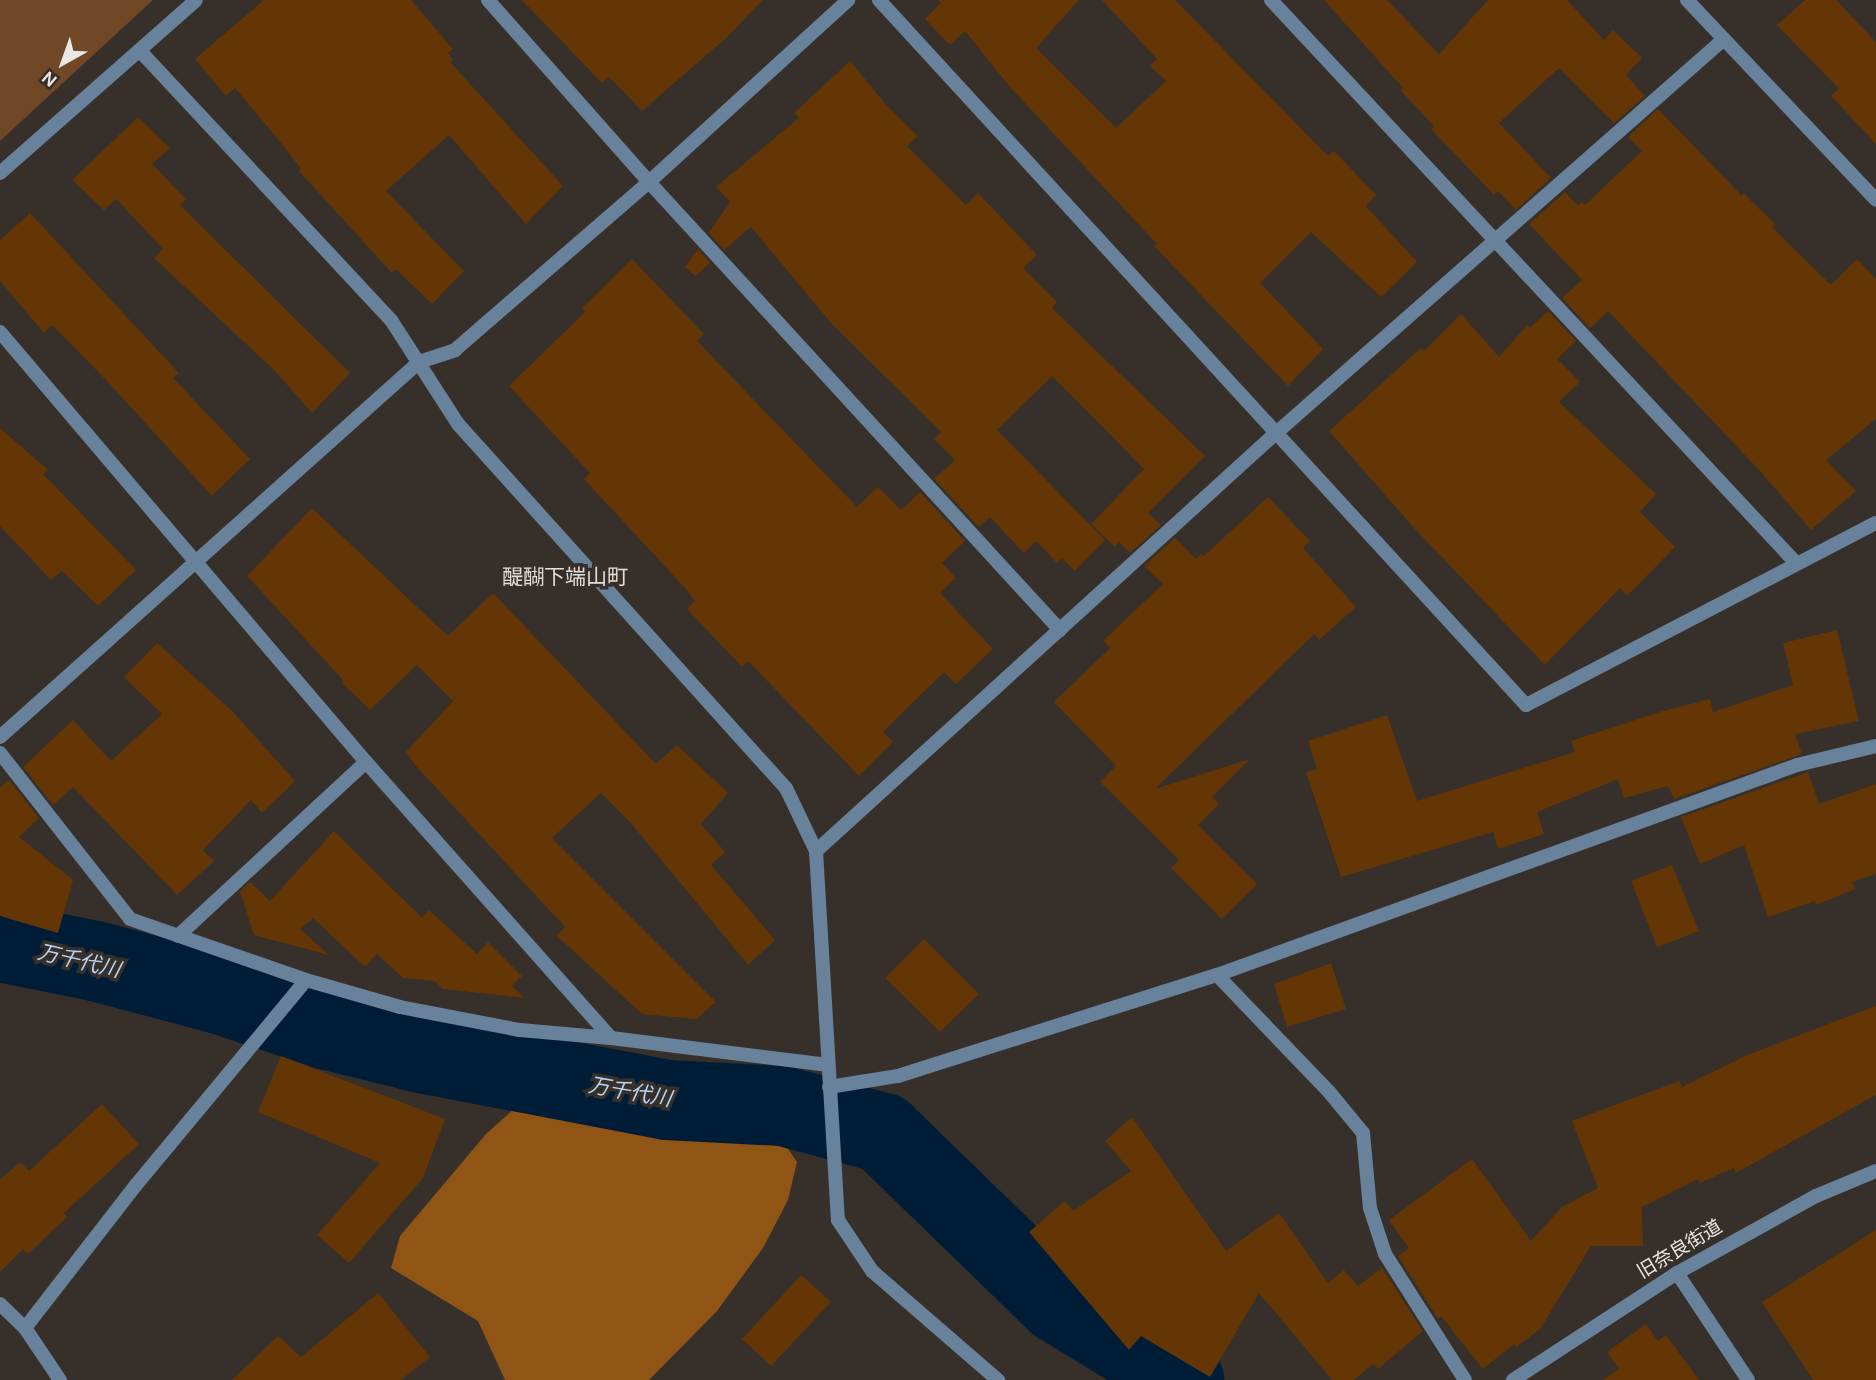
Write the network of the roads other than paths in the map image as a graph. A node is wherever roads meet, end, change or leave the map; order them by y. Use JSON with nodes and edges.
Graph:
{"nodes":[{"id":1,"x":196,"y":0,"type":"edge"},
{"id":2,"x":488,"y":0,"type":"edge"},
{"id":3,"x":848,"y":0,"type":"edge"},
{"id":4,"x":879,"y":0,"type":"edge"},
{"id":5,"x":1271,"y":0,"type":"edge"},
{"id":6,"x":1687,"y":0,"type":"edge"},
{"id":7,"x":1724,"y":39,"type":"junction"},
{"id":8,"x":141,"y":52,"type":"junction"},
{"id":9,"x":0,"y":173,"type":"edge"},
{"id":10,"x":649,"y":182,"type":"junction"},
{"id":11,"x":1876,"y":200,"type":"edge"},
{"id":12,"x":1494,"y":240,"type":"junction"},
{"id":13,"x":0,"y":332,"type":"edge"},
{"id":14,"x":419,"y":362,"type":"junction"},
{"id":15,"x":1275,"y":434,"type":"junction"},
{"id":16,"x":1876,"y":523,"type":"edge"},
{"id":17,"x":193,"y":561,"type":"junction"},
{"id":18,"x":1796,"y":563,"type":"junction"},
{"id":19,"x":1060,"y":630,"type":"junction"},
{"id":20,"x":0,"y":737,"type":"edge"},
{"id":21,"x":1876,"y":746,"type":"edge"},
{"id":22,"x":0,"y":753,"type":"edge"},
{"id":23,"x":366,"y":762,"type":"junction"},
{"id":24,"x":816,"y":851,"type":"junction"},
{"id":25,"x":178,"y":936,"type":"junction"},
{"id":26,"x":1217,"y":975,"type":"junction"},
{"id":27,"x":306,"y":980,"type":"junction"},
{"id":28,"x":611,"y":1038,"type":"junction"},
{"id":29,"x":828,"y":1065,"type":"junction"},
{"id":30,"x":830,"y":1092,"type":"junction"},
{"id":31,"x":1875,"y":1173,"type":"edge"},
{"id":32,"x":1677,"y":1273,"type":"junction"},
{"id":33,"x":0,"y":1304,"type":"edge"},
{"id":34,"x":25,"y":1328,"type":"junction"},
{"id":35,"x":60,"y":1380,"type":"edge"},
{"id":36,"x":998,"y":1380,"type":"edge"},
{"id":37,"x":1465,"y":1380,"type":"edge"},
{"id":38,"x":1513,"y":1380,"type":"edge"},
{"id":39,"x":1748,"y":1380,"type":"edge"}],
"edges":[{"from":1,"to":8,"type":"street"},
{"from":2,"to":10,"type":"street"},
{"from":3,"to":10,"type":"street"},
{"from":4,"to":15,"type":"street"},
{"from":5,"to":12,"type":"street"},
{"from":6,"to":7,"type":"street"},
{"from":7,"to":11,"type":"street"},
{"from":7,"to":12,"type":"street"},
{"from":8,"to":9,"type":"street"},
{"from":8,"to":14,"type":"street"},
{"from":10,"to":14,"type":"street"},
{"from":10,"to":19,"type":"street"},
{"from":12,"to":15,"type":"street"},
{"from":12,"to":18,"type":"street"},
{"from":13,"to":17,"type":"street"},
{"from":14,"to":17,"type":"street"},
{"from":14,"to":24,"type":"street"},
{"from":15,"to":18,"type":"street"},
{"from":15,"to":19,"type":"street"},
{"from":16,"to":18,"type":"street"},
{"from":17,"to":20,"type":"street"},
{"from":17,"to":23,"type":"street"},
{"from":19,"to":24,"type":"street"},
{"from":21,"to":26,"type":"street"},
{"from":22,"to":25,"type":"street"},
{"from":23,"to":25,"type":"street"},
{"from":23,"to":28,"type":"street"},
{"from":24,"to":29,"type":"street"},
{"from":25,"to":27,"type":"street"},
{"from":26,"to":30,"type":"street"},
{"from":26,"to":37,"type":"street"},
{"from":27,"to":28,"type":"street"},
{"from":27,"to":34,"type":"street"},
{"from":28,"to":29,"type":"street"},
{"from":29,"to":30,"type":"street"},
{"from":30,"to":36,"type":"street"},
{"from":31,"to":32,"type":"street","name":"旧奈良街道"},
{"from":32,"to":38,"type":"street","name":"旧奈良街道"},
{"from":32,"to":39,"type":"street"},
{"from":33,"to":34,"type":"street"},
{"from":34,"to":35,"type":"street"}]}
